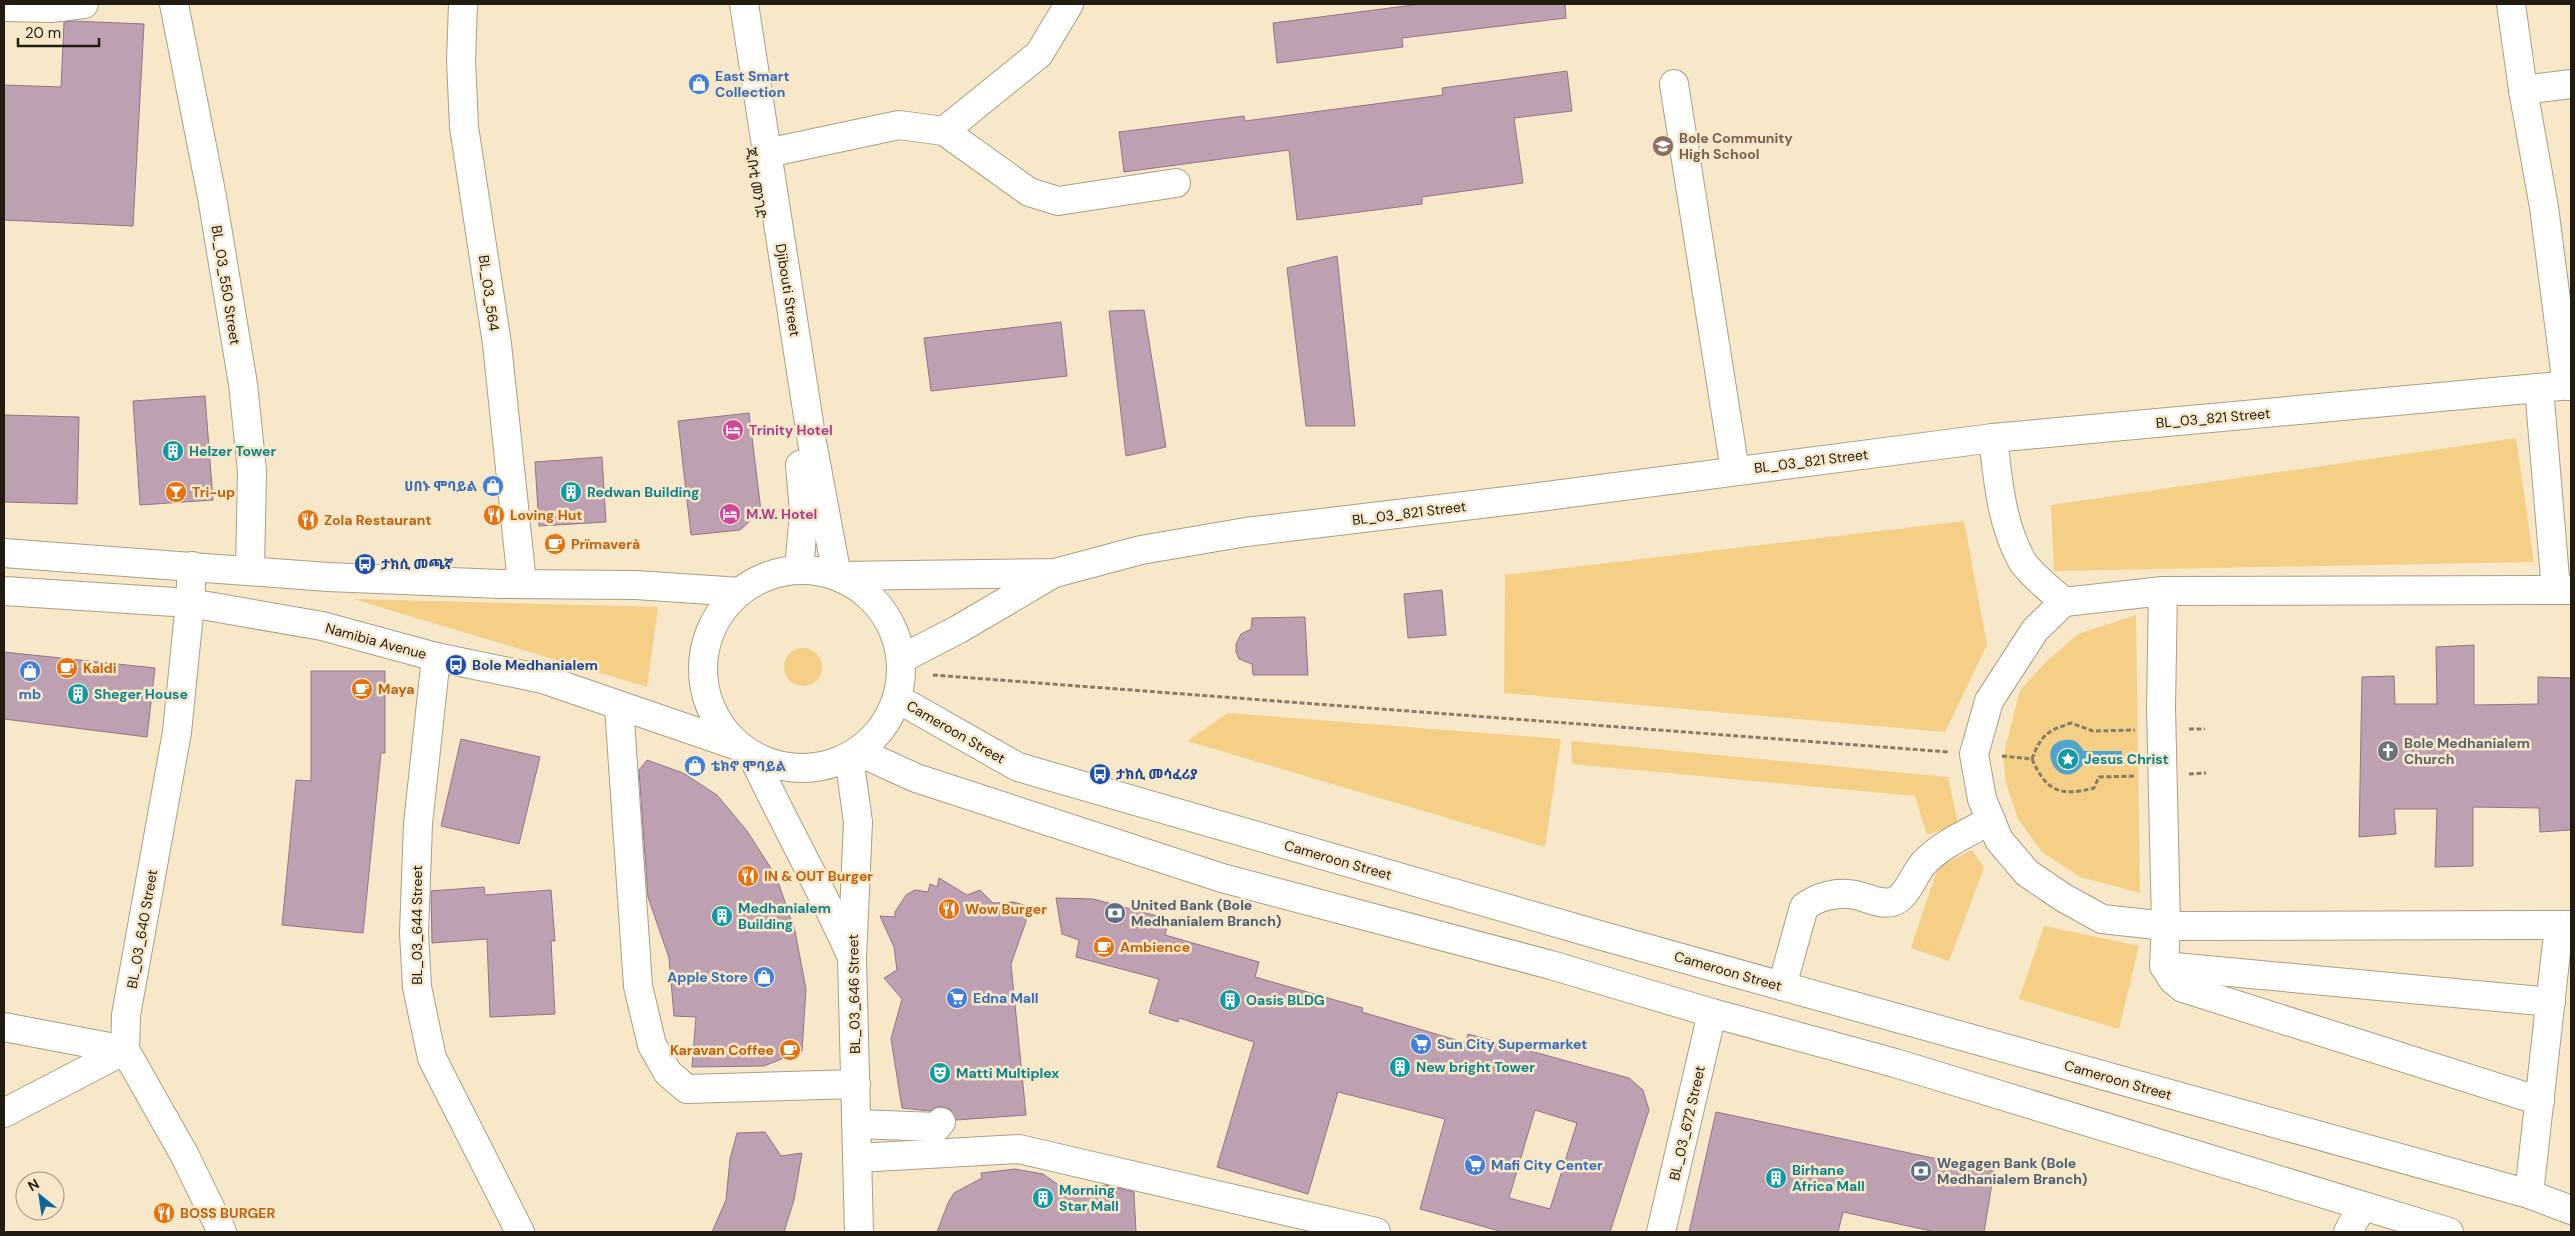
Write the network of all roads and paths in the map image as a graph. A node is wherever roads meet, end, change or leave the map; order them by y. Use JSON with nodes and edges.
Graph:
{"nodes":[{"id":1,"x":84,"y":4,"type":"edge"},
{"id":2,"x":174,"y":4,"type":"edge"},
{"id":3,"x":463,"y":4,"type":"edge"},
{"id":4,"x":728,"y":4,"type":"edge"},
{"id":5,"x":744,"y":4,"type":"edge"},
{"id":6,"x":1069,"y":4,"type":"edge"},
{"id":7,"x":2511,"y":4,"type":"edge"},
{"id":8,"x":4,"y":7,"type":"edge"},
{"id":9,"x":1674,"y":84,"type":"dead end"},
{"id":10,"x":2571,"y":84,"type":"edge"},
{"id":11,"x":2523,"y":90,"type":"junction"},
{"id":12,"x":944,"y":130,"type":"junction"},
{"id":13,"x":767,"y":153,"type":"junction"},
{"id":14,"x":1176,"y":183,"type":"dead end"},
{"id":15,"x":2569,"y":386,"type":"edge"},
{"id":16,"x":2539,"y":388,"type":"junction"},
{"id":17,"x":1994,"y":438,"type":"junction"},
{"id":18,"x":1735,"y":471,"type":"junction"},
{"id":19,"x":4,"y":553,"type":"edge"},
{"id":20,"x":192,"y":566,"type":"junction"},
{"id":21,"x":250,"y":570,"type":"junction"},
{"id":22,"x":799,"y":570,"type":"junction"},
{"id":23,"x":1055,"y":573,"type":"junction"},
{"id":24,"x":837,"y":576,"type":"junction"},
{"id":25,"x":522,"y":583,"type":"junction"},
{"id":26,"x":2563,"y":590,"type":"edge"},
{"id":27,"x":4,"y":591,"type":"edge"},
{"id":28,"x":740,"y":592,"type":"junction"},
{"id":29,"x":2163,"y":592,"type":"junction"},
{"id":30,"x":2064,"y":602,"type":"junction"},
{"id":31,"x":190,"y":603,"type":"junction"},
{"id":32,"x":436,"y":657,"type":"junction"},
{"id":33,"x":901,"y":666,"type":"junction"},
{"id":34,"x":898,"y":699,"type":"junction"},
{"id":35,"x":619,"y":706,"type":"junction"},
{"id":36,"x":2205,"y":729,"type":"dead end"},
{"id":37,"x":2162,"y":730,"type":"junction"},
{"id":38,"x":746,"y":752,"type":"junction"},
{"id":39,"x":854,"y":754,"type":"junction"},
{"id":40,"x":1974,"y":754,"type":"junction"},
{"id":41,"x":2032,"y":759,"type":"junction"},
{"id":42,"x":2206,"y":773,"type":"dead end"},
{"id":43,"x":2164,"y":775,"type":"junction"},
{"id":44,"x":1991,"y":820,"type":"junction"},
{"id":45,"x":2565,"y":925,"type":"edge"},
{"id":46,"x":2166,"y":926,"type":"junction"},
{"id":47,"x":852,"y":958,"type":"junction"},
{"id":48,"x":2164,"y":966,"type":"junction"},
{"id":49,"x":1782,"y":986,"type":"junction"},
{"id":50,"x":2551,"y":1002,"type":"junction"},
{"id":51,"x":1712,"y":1013,"type":"junction"},
{"id":52,"x":1912,"y":1022,"type":"junction"},
{"id":53,"x":4,"y":1027,"type":"edge"},
{"id":54,"x":125,"y":1050,"type":"junction"},
{"id":55,"x":1895,"y":1063,"type":"junction"},
{"id":56,"x":856,"y":1084,"type":"junction"},
{"id":57,"x":2540,"y":1101,"type":"junction"},
{"id":58,"x":4,"y":1113,"type":"edge"},
{"id":59,"x":940,"y":1122,"type":"dead end"},
{"id":60,"x":856,"y":1124,"type":"junction"},
{"id":61,"x":856,"y":1158,"type":"junction"},
{"id":62,"x":2529,"y":1194,"type":"junction"},
{"id":63,"x":2362,"y":1206,"type":"junction"},
{"id":64,"x":2571,"y":1210,"type":"edge"},
{"id":65,"x":222,"y":1232,"type":"edge"},
{"id":66,"x":520,"y":1232,"type":"edge"},
{"id":67,"x":859,"y":1232,"type":"edge"},
{"id":68,"x":1376,"y":1232,"type":"edge"},
{"id":69,"x":1661,"y":1232,"type":"edge"},
{"id":70,"x":2348,"y":1232,"type":"edge"},
{"id":71,"x":2449,"y":1232,"type":"edge"}],
"edges":[{"from":1,"to":8,"type":"street"},
{"from":2,"to":21,"type":"street","name":"BL_03_550 Street"},
{"from":3,"to":25,"type":"street","name":"BL_03_564"},
{"from":4,"to":22,"type":"street","name":"ጂቡቲ መንገድ"},
{"from":5,"to":13,"type":"street","name":"Djibouti Street"},
{"from":6,"to":12,"type":"street"},
{"from":7,"to":11,"type":"street"},
{"from":9,"to":18,"type":"street"},
{"from":10,"to":11,"type":"street"},
{"from":11,"to":15,"type":"street"},
{"from":12,"to":13,"type":"street"},
{"from":12,"to":14,"type":"street"},
{"from":13,"to":24,"type":"street","name":"Djibouti Street"},
{"from":15,"to":16,"type":"street","name":"BL_03_821 Street"},
{"from":16,"to":17,"type":"street","name":"BL_03_821 Street"},
{"from":16,"to":26,"type":"street"},
{"from":17,"to":18,"type":"street","name":"BL_03_821 Street"},
{"from":17,"to":30,"type":"street"},
{"from":18,"to":23,"type":"street","name":"BL_03_821 Street"},
{"from":19,"to":20,"type":"street"},
{"from":20,"to":21,"type":"street"},
{"from":20,"to":31,"type":"street","name":"BL_03_640 Street"},
{"from":21,"to":25,"type":"street"},
{"from":22,"to":24,"type":"street"},
{"from":22,"to":28,"type":"street"},
{"from":23,"to":24,"type":"street"},
{"from":23,"to":33,"type":"street"},
{"from":24,"to":33,"type":"street"},
{"from":25,"to":28,"type":"street"},
{"from":26,"to":29,"type":"street"},
{"from":27,"to":31,"type":"street","name":"Namibia Avenue"},
{"from":28,"to":38,"type":"street"},
{"from":29,"to":30,"type":"street"},
{"from":29,"to":37,"type":"street"},
{"from":30,"to":40,"type":"street"},
{"from":31,"to":32,"type":"street","name":"Namibia Avenue"},
{"from":31,"to":54,"type":"street","name":"BL_03_640 Street"},
{"from":32,"to":35,"type":"street","name":"Namibia Avenue"},
{"from":32,"to":66,"type":"street","name":"BL_03_644 Street"},
{"from":33,"to":34,"type":"street"},
{"from":33,"to":40,"type":"path"},
{"from":34,"to":39,"type":"street"},
{"from":34,"to":49,"type":"street","name":"Cameroon Street"},
{"from":35,"to":38,"type":"street","name":"Namibia Avenue"},
{"from":35,"to":56,"type":"street"},
{"from":36,"to":37,"type":"path"},
{"from":37,"to":41,"type":"path"},
{"from":37,"to":43,"type":"street"},
{"from":38,"to":39,"type":"street","name":"Namibia Avenue"},
{"from":38,"to":47,"type":"street"},
{"from":39,"to":47,"type":"street","name":"BL_03_646 Street"},
{"from":39,"to":51,"type":"street"},
{"from":40,"to":41,"type":"path"},
{"from":40,"to":44,"type":"street"},
{"from":41,"to":43,"type":"path"},
{"from":42,"to":43,"type":"path"},
{"from":43,"to":46,"type":"street"},
{"from":44,"to":46,"type":"street"},
{"from":44,"to":49,"type":"street"},
{"from":45,"to":46,"type":"street"},
{"from":45,"to":50,"type":"street"},
{"from":46,"to":48,"type":"street"},
{"from":47,"to":56,"type":"street","name":"BL_03_646 Street"},
{"from":48,"to":50,"type":"street"},
{"from":48,"to":57,"type":"street"},
{"from":49,"to":52,"type":"street","name":"Cameroon Street"},
{"from":50,"to":57,"type":"street"},
{"from":51,"to":55,"type":"street"},
{"from":51,"to":69,"type":"street","name":"BL_03_672 Street"},
{"from":52,"to":55,"type":"street"},
{"from":52,"to":62,"type":"street","name":"Cameroon Street"},
{"from":53,"to":54,"type":"street"},
{"from":54,"to":58,"type":"street"},
{"from":54,"to":65,"type":"street"},
{"from":55,"to":63,"type":"street"},
{"from":56,"to":60,"type":"street","name":"BL_03_646 Street"},
{"from":57,"to":62,"type":"street"},
{"from":59,"to":60,"type":"street"},
{"from":60,"to":61,"type":"street","name":"BL_03_646 Street"},
{"from":61,"to":67,"type":"street","name":"BL_03_646 Street"},
{"from":61,"to":68,"type":"street"},
{"from":62,"to":64,"type":"street","name":"Cameroon Street"},
{"from":63,"to":70,"type":"street"},
{"from":63,"to":71,"type":"street"}]}
